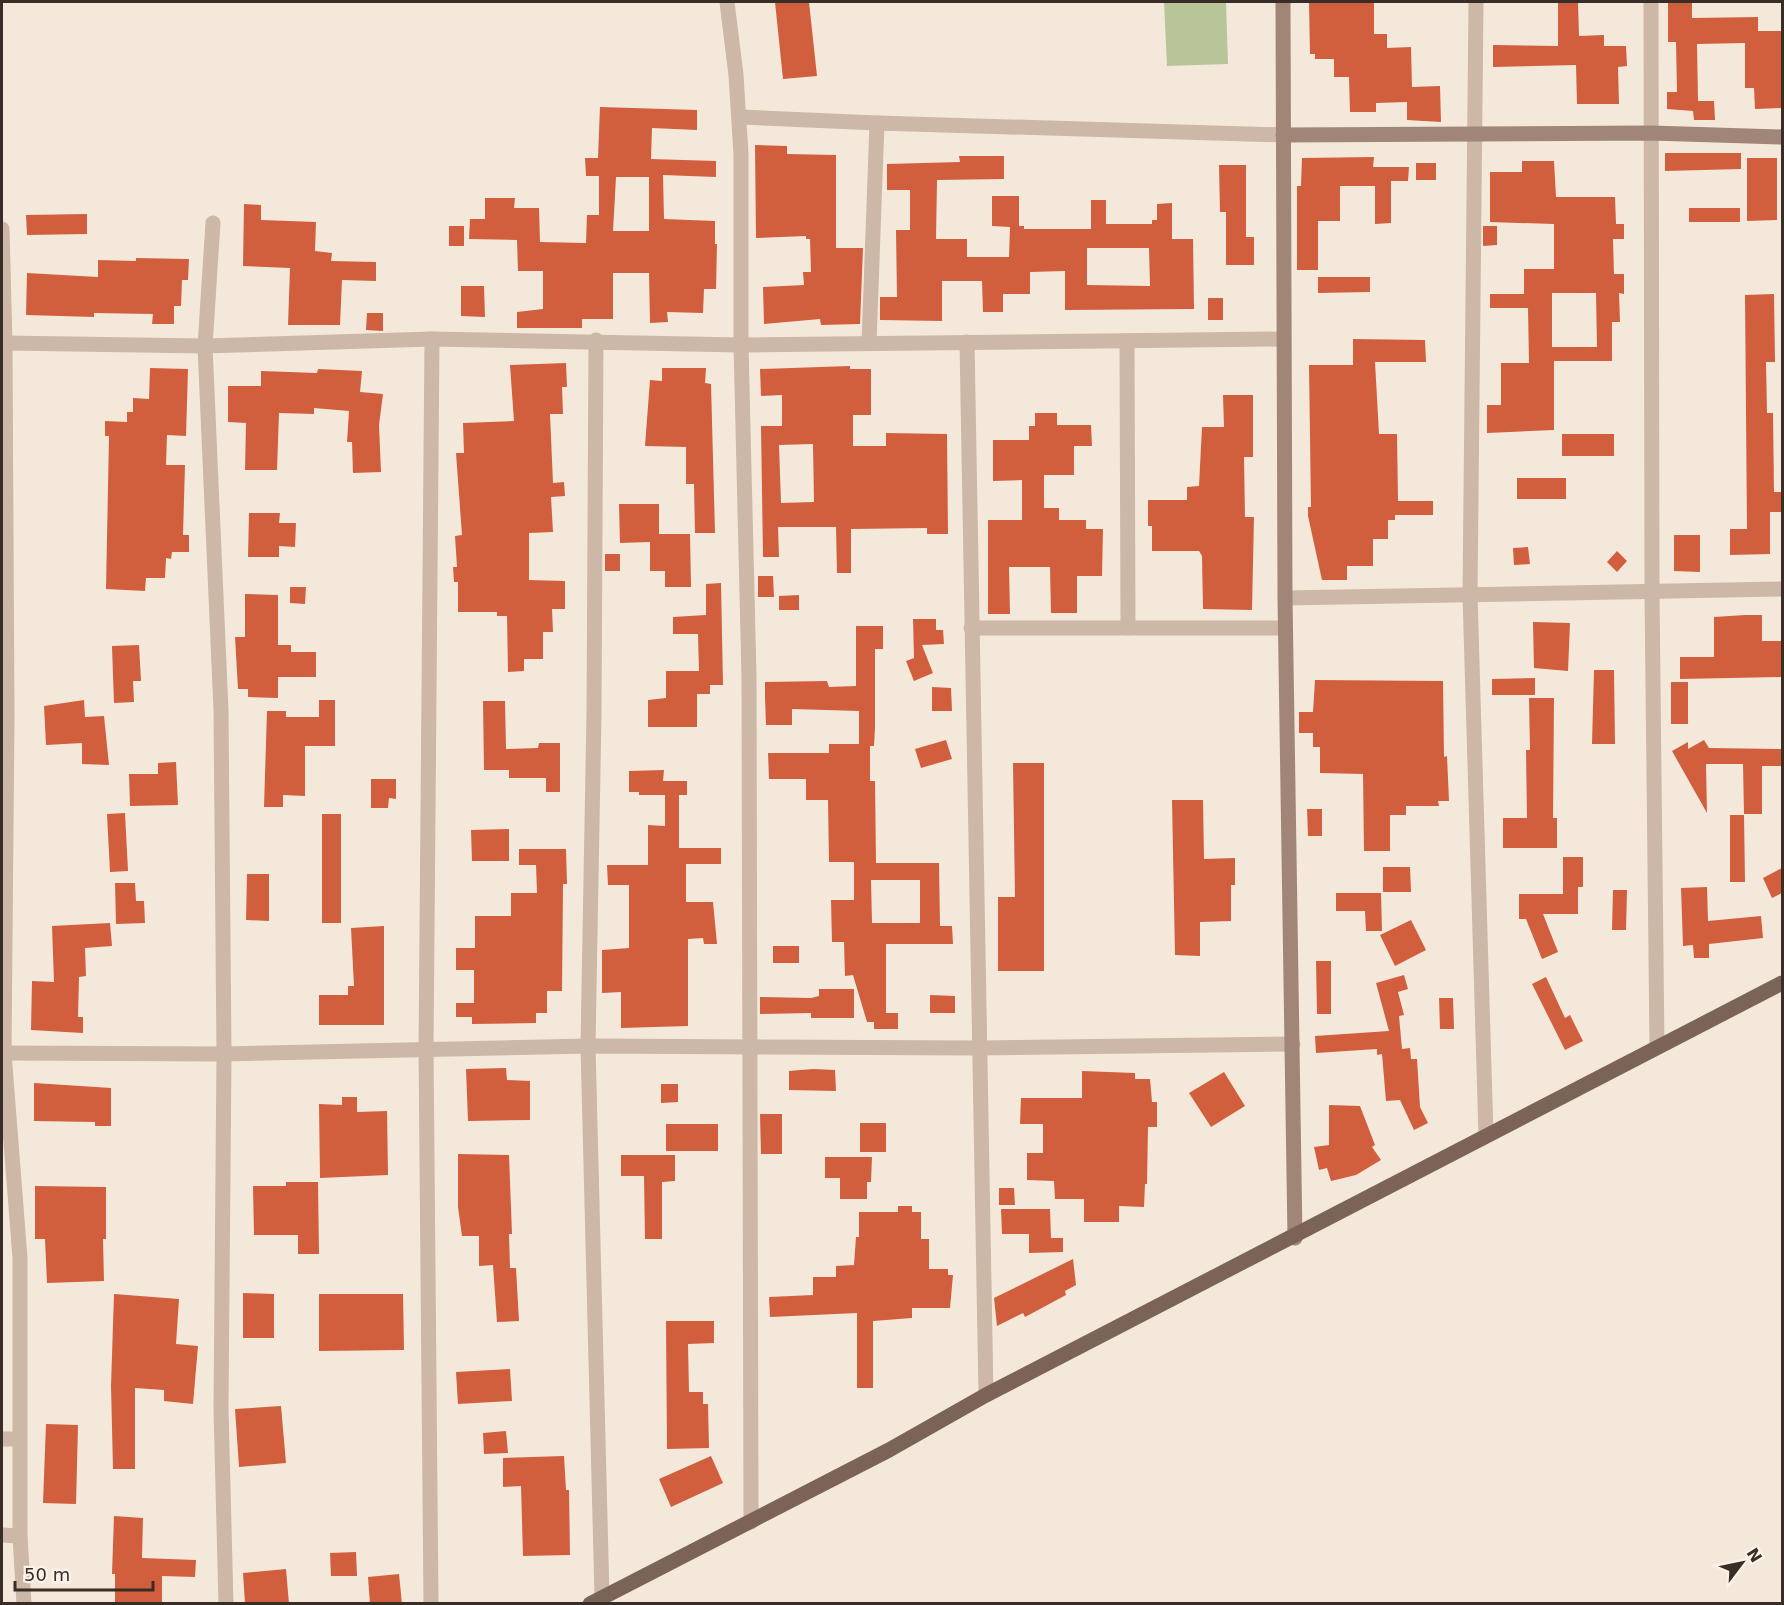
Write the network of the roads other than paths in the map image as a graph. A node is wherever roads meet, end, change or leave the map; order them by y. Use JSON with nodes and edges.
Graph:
{"nodes":[{"id":1,"x":727,"y":2,"type":"edge"},
{"id":2,"x":1282,"y":2,"type":"edge"},
{"id":3,"x":1476,"y":2,"type":"edge"},
{"id":4,"x":1651,"y":2,"type":"edge"},
{"id":5,"x":740,"y":117,"type":"junction"},
{"id":6,"x":877,"y":123,"type":"junction"},
{"id":7,"x":1651,"y":133,"type":"junction"},
{"id":8,"x":1283,"y":135,"type":"junction"},
{"id":9,"x":1477,"y":135,"type":"junction"},
{"id":10,"x":1782,"y":137,"type":"edge"},
{"id":11,"x":213,"y":223,"type":"dead end"},
{"id":12,"x":2,"y":229,"type":"edge"},
{"id":13,"x":432,"y":339,"type":"junction"},
{"id":14,"x":1282,"y":339,"type":"junction"},
{"id":15,"x":596,"y":340,"type":"junction"},
{"id":16,"x":1127,"y":341,"type":"junction"},
{"id":17,"x":967,"y":342,"type":"junction"},
{"id":18,"x":5,"y":343,"type":"junction"},
{"id":19,"x":869,"y":343,"type":"junction"},
{"id":20,"x":741,"y":345,"type":"junction"},
{"id":21,"x":205,"y":346,"type":"junction"},
{"id":22,"x":1782,"y":589,"type":"edge"},
{"id":23,"x":1652,"y":594,"type":"junction"},
{"id":24,"x":1470,"y":595,"type":"junction"},
{"id":25,"x":1285,"y":598,"type":"junction"},
{"id":26,"x":971,"y":628,"type":"junction"},
{"id":27,"x":1128,"y":628,"type":"junction"},
{"id":28,"x":1285,"y":628,"type":"junction"},
{"id":29,"x":4,"y":676,"type":"edge"},
{"id":30,"x":1782,"y":983,"type":"edge"},
{"id":31,"x":1293,"y":1044,"type":"junction"},
{"id":32,"x":749,"y":1045,"type":"junction"},
{"id":33,"x":588,"y":1046,"type":"junction"},
{"id":34,"x":1657,"y":1047,"type":"junction"},
{"id":35,"x":979,"y":1048,"type":"junction"},
{"id":36,"x":426,"y":1049,"type":"junction"},
{"id":37,"x":4,"y":1053,"type":"junction"},
{"id":38,"x":224,"y":1054,"type":"junction"},
{"id":39,"x":1486,"y":1136,"type":"junction"},
{"id":40,"x":1295,"y":1238,"type":"junction"},
{"id":41,"x":986,"y":1395,"type":"junction"},
{"id":42,"x":19,"y":1438,"type":"junction"},
{"id":43,"x":2,"y":1439,"type":"edge"},
{"id":44,"x":751,"y":1522,"type":"junction"},
{"id":45,"x":2,"y":1535,"type":"edge"},
{"id":46,"x":20,"y":1536,"type":"junction"},
{"id":47,"x":596,"y":1600,"type":"edge"},
{"id":48,"x":24,"y":1604,"type":"edge"},
{"id":49,"x":226,"y":1604,"type":"edge"},
{"id":50,"x":431,"y":1604,"type":"edge"}],
"edges":[{"from":1,"to":5,"type":"street"},
{"from":2,"to":8,"type":"street"},
{"from":3,"to":9,"type":"street"},
{"from":4,"to":7,"type":"street"},
{"from":5,"to":6,"type":"street"},
{"from":5,"to":20,"type":"street"},
{"from":6,"to":8,"type":"street"},
{"from":6,"to":19,"type":"street"},
{"from":7,"to":9,"type":"street"},
{"from":7,"to":10,"type":"street"},
{"from":7,"to":23,"type":"street"},
{"from":8,"to":9,"type":"street"},
{"from":8,"to":14,"type":"street"},
{"from":9,"to":24,"type":"street"},
{"from":11,"to":21,"type":"street"},
{"from":12,"to":18,"type":"street"},
{"from":13,"to":15,"type":"street"},
{"from":13,"to":21,"type":"street"},
{"from":13,"to":36,"type":"street"},
{"from":14,"to":16,"type":"street"},
{"from":14,"to":25,"type":"street"},
{"from":15,"to":20,"type":"street"},
{"from":15,"to":33,"type":"street"},
{"from":16,"to":17,"type":"street"},
{"from":16,"to":27,"type":"street"},
{"from":17,"to":19,"type":"street"},
{"from":17,"to":26,"type":"street"},
{"from":18,"to":21,"type":"street"},
{"from":18,"to":29,"type":"street"},
{"from":19,"to":20,"type":"street"},
{"from":20,"to":32,"type":"street"},
{"from":21,"to":38,"type":"street"},
{"from":22,"to":23,"type":"street"},
{"from":23,"to":24,"type":"street"},
{"from":23,"to":34,"type":"street"},
{"from":24,"to":25,"type":"street"},
{"from":24,"to":39,"type":"street"},
{"from":25,"to":28,"type":"street"},
{"from":26,"to":27,"type":"street"},
{"from":26,"to":35,"type":"street"},
{"from":27,"to":28,"type":"street"},
{"from":28,"to":31,"type":"street"},
{"from":29,"to":37,"type":"street"},
{"from":30,"to":34,"type":"main road"},
{"from":31,"to":35,"type":"street"},
{"from":31,"to":40,"type":"street"},
{"from":32,"to":33,"type":"street"},
{"from":32,"to":35,"type":"street"},
{"from":32,"to":44,"type":"street"},
{"from":33,"to":36,"type":"street"},
{"from":33,"to":47,"type":"street"},
{"from":34,"to":39,"type":"main road"},
{"from":35,"to":41,"type":"street"},
{"from":36,"to":38,"type":"street"},
{"from":36,"to":50,"type":"street"},
{"from":37,"to":38,"type":"street"},
{"from":37,"to":42,"type":"street"},
{"from":38,"to":49,"type":"street"},
{"from":39,"to":40,"type":"main road"},
{"from":40,"to":41,"type":"main road"},
{"from":41,"to":44,"type":"main road"},
{"from":42,"to":43,"type":"street"},
{"from":42,"to":46,"type":"street"},
{"from":44,"to":47,"type":"main road"},
{"from":45,"to":46,"type":"street"},
{"from":46,"to":48,"type":"street"}]}
